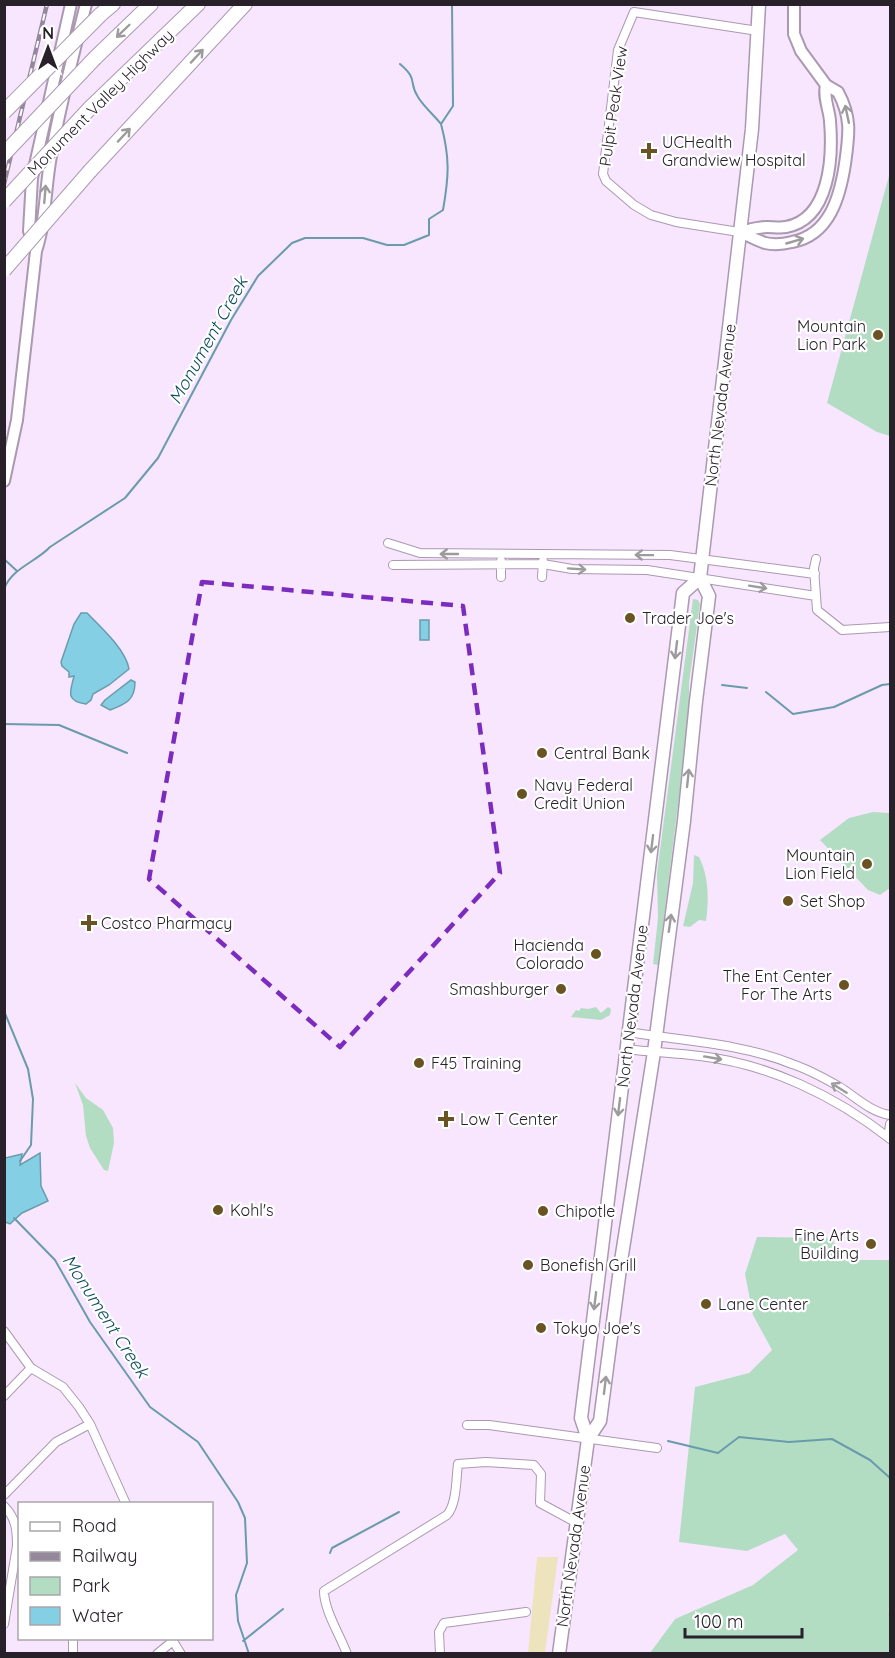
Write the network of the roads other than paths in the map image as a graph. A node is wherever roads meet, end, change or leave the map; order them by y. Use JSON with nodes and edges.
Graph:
{"nodes":[{"id":1,"x":71,"y":4,"type":"edge"},
{"id":2,"x":86,"y":4,"type":"edge"},
{"id":3,"x":152,"y":4,"type":"edge"},
{"id":4,"x":198,"y":4,"type":"edge"},
{"id":5,"x":245,"y":4,"type":"edge"},
{"id":6,"x":759,"y":4,"type":"edge"},
{"id":7,"x":794,"y":4,"type":"edge"},
{"id":8,"x":107,"y":8,"type":"edge"},
{"id":9,"x":758,"y":32,"type":"junction"},
{"id":10,"x":826,"y":85,"type":"junction"},
{"id":11,"x":4,"y":112,"type":"edge"},
{"id":12,"x":4,"y":154,"type":"edge"},
{"id":13,"x":4,"y":201,"type":"edge"},
{"id":14,"x":739,"y":232,"type":"junction"},
{"id":15,"x":36,"y":251,"type":"junction"},
{"id":16,"x":4,"y":270,"type":"edge"},
{"id":17,"x":4,"y":481,"type":"edge"},
{"id":18,"x":388,"y":543,"type":"dead end"},
{"id":19,"x":501,"y":554,"type":"junction"},
{"id":20,"x":543,"y":554,"type":"junction"},
{"id":21,"x":702,"y":559,"type":"junction"},
{"id":22,"x":816,"y":559,"type":"dead end"},
{"id":23,"x":501,"y":564,"type":"junction"},
{"id":24,"x":543,"y":564,"type":"junction"},
{"id":25,"x":393,"y":565,"type":"dead end"},
{"id":26,"x":814,"y":574,"type":"junction"},
{"id":27,"x":501,"y":577,"type":"dead end"},
{"id":28,"x":542,"y":577,"type":"dead end"},
{"id":29,"x":700,"y":578,"type":"junction"},
{"id":30,"x":816,"y":596,"type":"junction"},
{"id":31,"x":891,"y":627,"type":"edge"},
{"id":32,"x":628,"y":1032,"type":"junction"},
{"id":33,"x":656,"y":1036,"type":"junction"},
{"id":34,"x":626,"y":1049,"type":"junction"},
{"id":35,"x":654,"y":1052,"type":"junction"},
{"id":36,"x":891,"y":1114,"type":"edge"},
{"id":37,"x":891,"y":1124,"type":"edge"},
{"id":38,"x":890,"y":1139,"type":"edge"},
{"id":39,"x":4,"y":1331,"type":"edge"},
{"id":40,"x":31,"y":1368,"type":"junction"},
{"id":41,"x":4,"y":1396,"type":"edge"},
{"id":42,"x":90,"y":1424,"type":"junction"},
{"id":43,"x":467,"y":1425,"type":"dead end"},
{"id":44,"x":588,"y":1439,"type":"junction"},
{"id":45,"x":657,"y":1448,"type":"dead end"},
{"id":46,"x":4,"y":1495,"type":"edge"},
{"id":47,"x":126,"y":1502,"type":"edge"},
{"id":48,"x":4,"y":1506,"type":"edge"},
{"id":49,"x":577,"y":1522,"type":"junction"},
{"id":50,"x":18,"y":1546,"type":"edge"},
{"id":51,"x":526,"y":1612,"type":"dead end"},
{"id":52,"x":4,"y":1624,"type":"edge"},
{"id":53,"x":173,"y":1640,"type":"edge"},
{"id":54,"x":157,"y":1653,"type":"edge"},
{"id":55,"x":181,"y":1653,"type":"edge"},
{"id":56,"x":347,"y":1653,"type":"edge"},
{"id":57,"x":440,"y":1653,"type":"edge"},
{"id":58,"x":559,"y":1653,"type":"edge"}],
"edges":[{"from":1,"to":15,"type":"street"},
{"from":15,"to":2,"type":"street","one_way":true},
{"from":3,"to":12,"type":"highway","name":"Monument Valley Highway","one_way":true,"bridge":true},
{"from":4,"to":13,"type":"highway","name":"Monument Valley Highway","bridge":true},
{"from":16,"to":5,"type":"highway","one_way":true,"bridge":true},
{"from":6,"to":9,"type":"main road","name":"North Nevada Avenue"},
{"from":7,"to":10,"type":"street"},
{"from":8,"to":11,"type":"highway","bridge":true},
{"from":9,"to":14,"type":"main road","name":"North Nevada Avenue"},
{"from":9,"to":14,"type":"street","name":"Pulpit Peak View"},
{"from":10,"to":14,"type":"street"},
{"from":14,"to":10,"type":"street","one_way":true},
{"from":14,"to":21,"type":"main road","name":"North Nevada Avenue"},
{"from":15,"to":17,"type":"street"},
{"from":19,"to":18,"type":"street","one_way":true},
{"from":19,"to":20,"type":"street"},
{"from":19,"to":23,"type":"street"},
{"from":21,"to":20,"type":"street","one_way":true},
{"from":20,"to":24,"type":"street"},
{"from":21,"to":26,"type":"street"},
{"from":21,"to":29,"type":"main road","name":"North Nevada Avenue"},
{"from":22,"to":26,"type":"street"},
{"from":23,"to":24,"type":"street"},
{"from":23,"to":25,"type":"street"},
{"from":23,"to":27,"type":"street"},
{"from":24,"to":28,"type":"street"},
{"from":24,"to":29,"type":"street","one_way":true},
{"from":26,"to":30,"type":"street"},
{"from":29,"to":30,"type":"street","one_way":true},
{"from":29,"to":32,"type":"main road","name":"North Nevada Avenue","one_way":true},
{"from":33,"to":29,"type":"main road","name":"North Nevada Avenue","one_way":true},
{"from":30,"to":31,"type":"street"},
{"from":32,"to":33,"type":"street"},
{"from":32,"to":34,"type":"main road","name":"North Nevada Avenue"},
{"from":33,"to":35,"type":"main road","name":"North Nevada Avenue"},
{"from":36,"to":33,"type":"street","one_way":true},
{"from":34,"to":35,"type":"street"},
{"from":34,"to":44,"type":"main road","name":"North Nevada Avenue","one_way":true},
{"from":35,"to":38,"type":"street","one_way":true},
{"from":44,"to":35,"type":"main road","name":"North Nevada Avenue","one_way":true},
{"from":37,"to":38,"type":"street"},
{"from":39,"to":40,"type":"street"},
{"from":40,"to":41,"type":"street"},
{"from":40,"to":42,"type":"street"},
{"from":42,"to":46,"type":"street"},
{"from":42,"to":47,"type":"street"},
{"from":43,"to":44,"type":"street"},
{"from":44,"to":45,"type":"street"},
{"from":44,"to":49,"type":"main road","name":"North Nevada Avenue"},
{"from":48,"to":50,"type":"street"},
{"from":49,"to":56,"type":"street"},
{"from":49,"to":58,"type":"main road","name":"North Nevada Avenue"},
{"from":50,"to":52,"type":"street"},
{"from":51,"to":57,"type":"street"},
{"from":53,"to":54,"type":"street"},
{"from":53,"to":55,"type":"street"}]}
